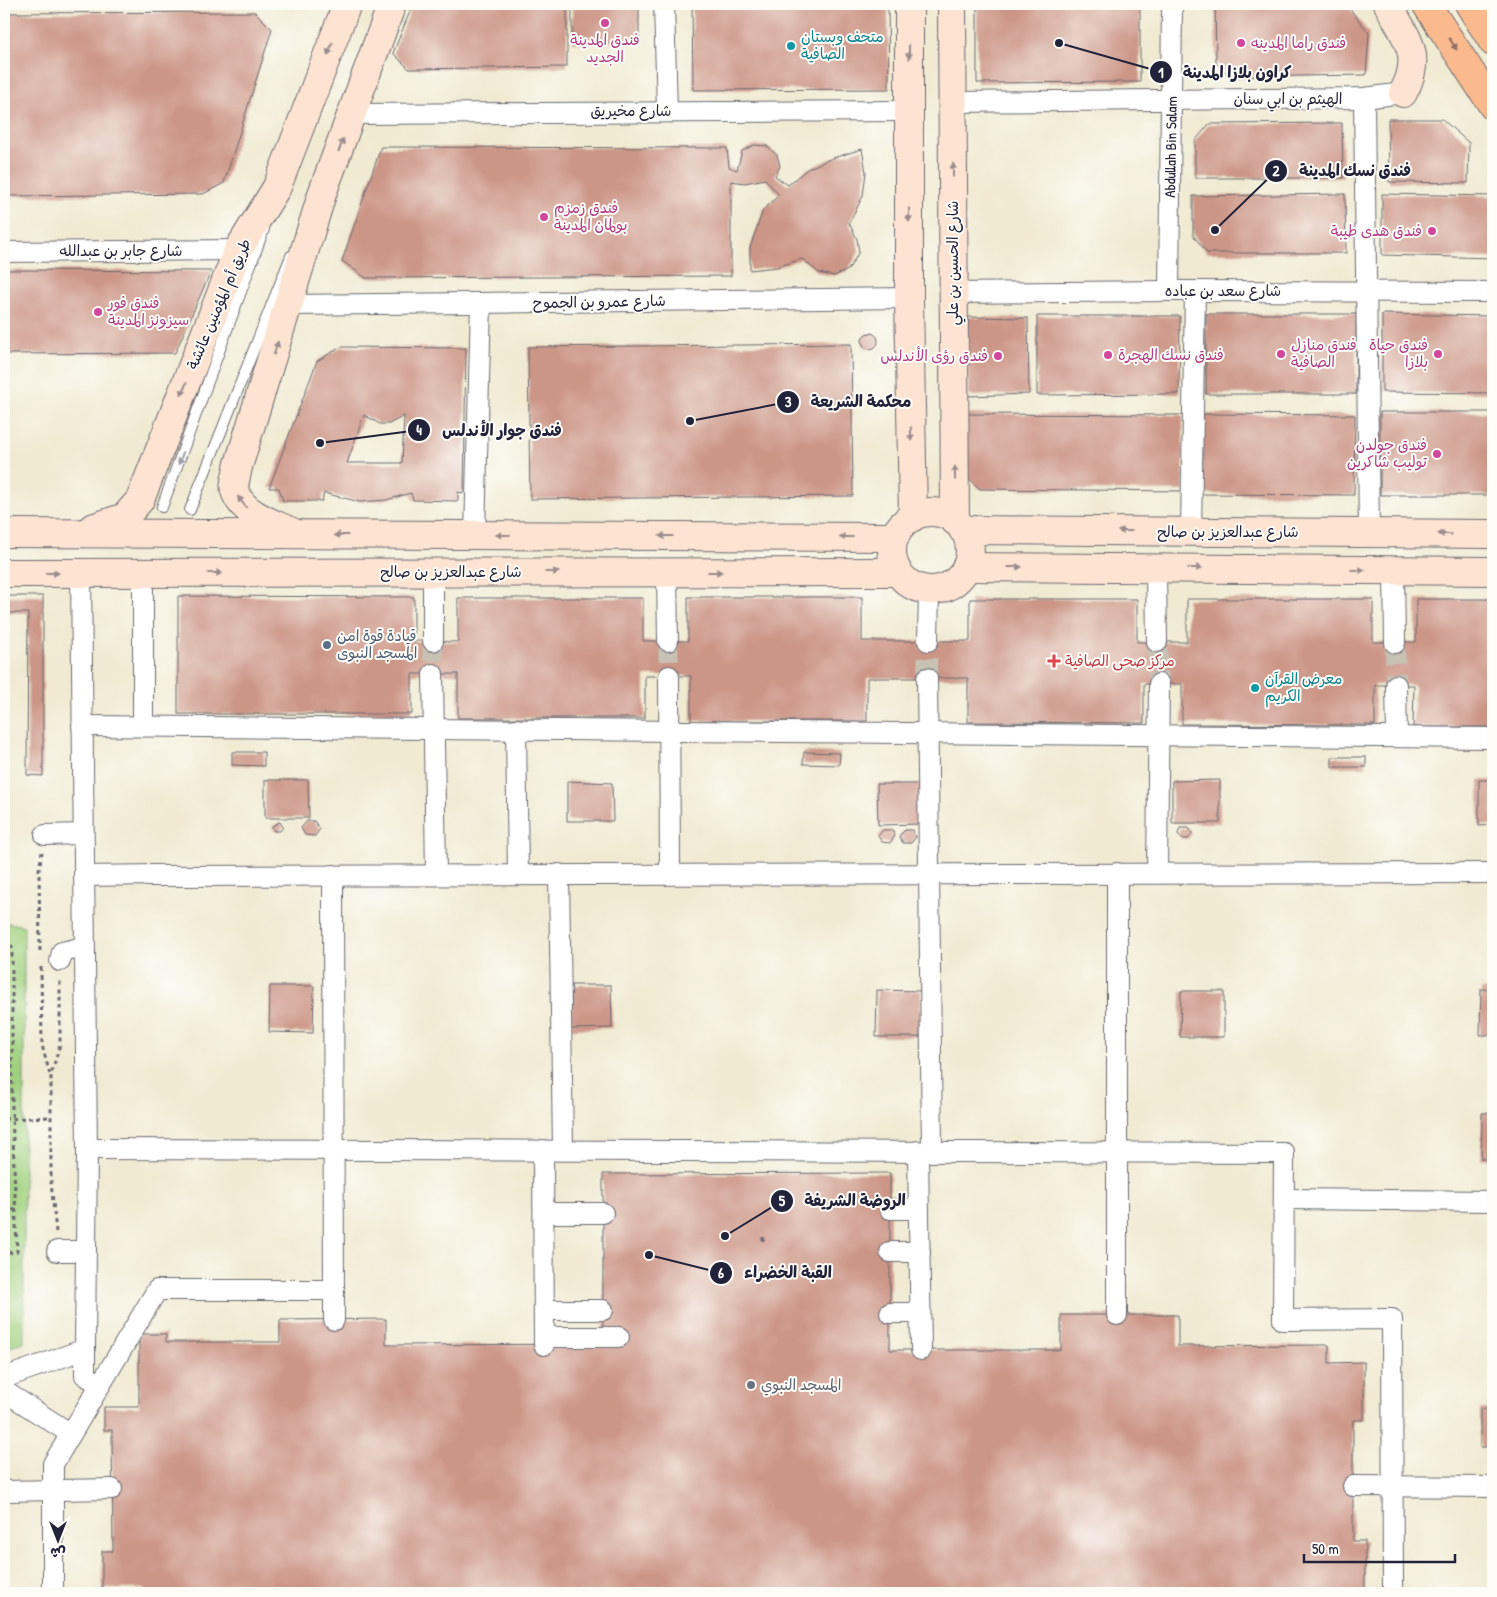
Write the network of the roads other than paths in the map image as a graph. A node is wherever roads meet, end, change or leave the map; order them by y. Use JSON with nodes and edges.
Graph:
{"nodes":[{"id":1,"x":347,"y":4,"type":"edge"},
{"id":2,"x":392,"y":4,"type":"edge"},
{"id":3,"x":664,"y":4,"type":"edge"},
{"id":4,"x":909,"y":4,"type":"edge"},
{"id":5,"x":952,"y":4,"type":"edge"},
{"id":6,"x":1172,"y":4,"type":"edge"},
{"id":7,"x":1388,"y":4,"type":"edge"},
{"id":8,"x":1426,"y":4,"type":"edge"},
{"id":9,"x":1469,"y":4,"type":"edge"},
{"id":10,"x":1493,"y":42,"type":"edge"},
{"id":11,"x":1403,"y":93,"type":"joint"},
{"id":12,"x":1364,"y":98,"type":"junction"},
{"id":13,"x":1172,"y":99,"type":"junction"},
{"id":14,"x":953,"y":102,"type":"junction"},
{"id":15,"x":1493,"y":106,"type":"edge"},
{"id":16,"x":667,"y":111,"type":"junction"},
{"id":17,"x":909,"y":111,"type":"junction"},
{"id":18,"x":352,"y":114,"type":"junction"},
{"id":19,"x":277,"y":187,"type":"junction"},
{"id":20,"x":323,"y":191,"type":"junction"},
{"id":21,"x":238,"y":250,"type":"junction"},
{"id":22,"x":4,"y":252,"type":"edge"},
{"id":23,"x":1169,"y":291,"type":"junction"},
{"id":24,"x":1195,"y":291,"type":"junction"},
{"id":25,"x":1368,"y":292,"type":"junction"},
{"id":26,"x":1493,"y":292,"type":"edge"},
{"id":27,"x":953,"y":293,"type":"junction"},
{"id":28,"x":909,"y":298,"type":"junction"},
{"id":29,"x":481,"y":303,"type":"junction"},
{"id":30,"x":289,"y":305,"type":"junction"},
{"id":31,"x":162,"y":507,"type":"dead end"},
{"id":32,"x":190,"y":510,"type":"dead end"},
{"id":33,"x":913,"y":517,"type":"junction"},
{"id":34,"x":959,"y":526,"type":"junction"},
{"id":35,"x":1191,"y":532,"type":"junction"},
{"id":36,"x":1369,"y":532,"type":"junction"},
{"id":37,"x":6,"y":533,"type":"edge"},
{"id":38,"x":65,"y":533,"type":"junction"},
{"id":39,"x":1493,"y":534,"type":"edge"},
{"id":40,"x":298,"y":535,"type":"junction"},
{"id":41,"x":476,"y":535,"type":"junction"},
{"id":42,"x":895,"y":537,"type":"junction"},
{"id":43,"x":966,"y":567,"type":"junction"},
{"id":44,"x":1156,"y":568,"type":"junction"},
{"id":45,"x":1394,"y":570,"type":"junction"},
{"id":46,"x":1493,"y":571,"type":"edge"},
{"id":47,"x":433,"y":572,"type":"junction"},
{"id":48,"x":667,"y":572,"type":"junction"},
{"id":49,"x":897,"y":572,"type":"junction"},
{"id":50,"x":6,"y":573,"type":"edge"},
{"id":51,"x":81,"y":573,"type":"junction"},
{"id":52,"x":143,"y":573,"type":"junction"},
{"id":53,"x":929,"y":590,"type":"junction"},
{"id":54,"x":433,"y":641,"type":"tunnel mouth"},
{"id":55,"x":668,"y":641,"type":"tunnel mouth"},
{"id":56,"x":928,"y":641,"type":"tunnel mouth"},
{"id":57,"x":1157,"y":642,"type":"tunnel mouth"},
{"id":58,"x":1395,"y":643,"type":"tunnel mouth"},
{"id":59,"x":433,"y":674,"type":"tunnel mouth"},
{"id":60,"x":669,"y":676,"type":"tunnel mouth"},
{"id":61,"x":927,"y":678,"type":"tunnel mouth"},
{"id":62,"x":1158,"y":684,"type":"tunnel mouth"},
{"id":63,"x":1396,"y":685,"type":"tunnel mouth"},
{"id":64,"x":82,"y":726,"type":"junction"},
{"id":65,"x":143,"y":726,"type":"junction"},
{"id":66,"x":433,"y":728,"type":"junction"},
{"id":67,"x":516,"y":729,"type":"junction"},
{"id":68,"x":670,"y":730,"type":"junction"},
{"id":69,"x":927,"y":732,"type":"junction"},
{"id":70,"x":1158,"y":735,"type":"junction"},
{"id":71,"x":1397,"y":737,"type":"junction"},
{"id":72,"x":1493,"y":738,"type":"edge"},
{"id":73,"x":45,"y":834,"type":"dead end"},
{"id":74,"x":83,"y":834,"type":"junction"},
{"id":75,"x":929,"y":873,"type":"junction"},
{"id":76,"x":1117,"y":873,"type":"junction"},
{"id":77,"x":1157,"y":873,"type":"junction"},
{"id":78,"x":1493,"y":873,"type":"edge"},
{"id":79,"x":518,"y":874,"type":"junction"},
{"id":80,"x":560,"y":874,"type":"junction"},
{"id":81,"x":670,"y":874,"type":"junction"},
{"id":82,"x":333,"y":875,"type":"junction"},
{"id":83,"x":436,"y":875,"type":"junction"},
{"id":84,"x":84,"y":876,"type":"junction"},
{"id":85,"x":84,"y":947,"type":"junction"},
{"id":86,"x":60,"y":962,"type":"road end"},
{"id":87,"x":87,"y":1149,"type":"junction"},
{"id":88,"x":333,"y":1150,"type":"junction"},
{"id":89,"x":553,"y":1150,"type":"junction"},
{"id":90,"x":925,"y":1151,"type":"junction"},
{"id":91,"x":1117,"y":1152,"type":"junction"},
{"id":92,"x":1284,"y":1199,"type":"junction"},
{"id":93,"x":1493,"y":1200,"type":"edge"},
{"id":94,"x":890,"y":1209,"type":"dead end"},
{"id":95,"x":919,"y":1209,"type":"junction"},
{"id":96,"x":544,"y":1213,"type":"junction"},
{"id":97,"x":603,"y":1213,"type":"dead end"},
{"id":98,"x":57,"y":1251,"type":"road end"},
{"id":99,"x":86,"y":1251,"type":"junction"},
{"id":100,"x":890,"y":1252,"type":"dead end"},
{"id":101,"x":920,"y":1252,"type":"junction"},
{"id":102,"x":334,"y":1290,"type":"junction"},
{"id":103,"x":544,"y":1310,"type":"junction"},
{"id":104,"x":603,"y":1310,"type":"dead end"},
{"id":105,"x":920,"y":1312,"type":"junction"},
{"id":106,"x":890,"y":1313,"type":"dead end"},
{"id":107,"x":1118,"y":1315,"type":"dead end"},
{"id":108,"x":334,"y":1320,"type":"dead end"},
{"id":109,"x":619,"y":1337,"type":"dead end"},
{"id":110,"x":86,"y":1349,"type":"junction"},
{"id":111,"x":921,"y":1350,"type":"dead end"},
{"id":112,"x":4,"y":1378,"type":"edge"},
{"id":113,"x":100,"y":1385,"type":"junction"},
{"id":114,"x":4,"y":1391,"type":"edge"},
{"id":115,"x":71,"y":1434,"type":"junction"},
{"id":116,"x":1353,"y":1486,"type":"dead end"},
{"id":117,"x":1392,"y":1486,"type":"junction"},
{"id":118,"x":1493,"y":1488,"type":"edge"},
{"id":119,"x":112,"y":1489,"type":"dead end"},
{"id":120,"x":4,"y":1490,"type":"edge"},
{"id":121,"x":52,"y":1490,"type":"junction"},
{"id":122,"x":53,"y":1593,"type":"edge"},
{"id":123,"x":1393,"y":1593,"type":"edge"}],
"edges":[{"from":1,"to":19,"type":"main road","name":"طريق أم المؤمنين عائشة","one_way":true},
{"from":2,"to":18,"type":"main road"},
{"from":3,"to":16,"type":"street"},
{"from":4,"to":17,"type":"main road","one_way":true},
{"from":5,"to":14,"type":"main road","name":"شارع الحسين بن علي"},
{"from":6,"to":13,"type":"street","name":"Abdullah Bin Salam"},
{"from":7,"to":11,"type":"main road"},
{"from":8,"to":15,"type":"main road","one_way":true},
{"from":9,"to":10,"type":"main road"},
{"from":11,"to":12,"type":"street","name":"الهيثم بن ابي سنان"},
{"from":12,"to":13,"type":"street","name":"الهيثم بن ابي سنان"},
{"from":12,"to":25,"type":"street"},
{"from":13,"to":14,"type":"street","name":"الهيثم بن ابي سنان"},
{"from":13,"to":23,"type":"street","name":"Abdullah Bin Salam"},
{"from":27,"to":14,"type":"main road","name":"شارع الحسين بن علي","one_way":true},
{"from":16,"to":17,"type":"street","name":"شارع مخيريق"},
{"from":16,"to":18,"type":"street","name":"شارع مخيريق"},
{"from":17,"to":28,"type":"main road","one_way":true},
{"from":20,"to":18,"type":"main road","one_way":true},
{"from":19,"to":21,"type":"main road","name":"طريق أم المؤمنين عائشة"},
{"from":19,"to":31,"type":"lane","one_way":true},
{"from":20,"to":30,"type":"main road"},
{"from":20,"to":32,"type":"lane"},
{"from":21,"to":22,"type":"street","name":"شارع جابر بن عبدالله"},
{"from":21,"to":38,"type":"main road","name":"طريق أم المؤمنين عائشة","one_way":true},
{"from":23,"to":24,"type":"street","name":"شارع سعد بن عباده"},
{"from":23,"to":27,"type":"street","name":"شارع سعد بن عباده"},
{"from":24,"to":25,"type":"street","name":"شارع سعد بن عباده"},
{"from":24,"to":35,"type":"street"},
{"from":25,"to":26,"type":"street","name":"شارع سعد بن عباده"},
{"from":25,"to":36,"type":"street"},
{"from":34,"to":27,"type":"main road","name":"شارع الحسين بن علي","one_way":true},
{"from":28,"to":29,"type":"street","name":"شارع عمرو بن الجموح"},
{"from":28,"to":33,"type":"main road","one_way":true},
{"from":29,"to":30,"type":"street","name":"شارع عمرو بن الجموح"},
{"from":29,"to":41,"type":"street"},
{"from":40,"to":30,"type":"main road","one_way":true},
{"from":33,"to":34,"type":"main road","name":"شارع عبدالعزيز بن صالح"},
{"from":33,"to":42,"type":"main road"},
{"from":35,"to":34,"type":"main road","name":"شارع عبدالعزيز بن صالح","one_way":true},
{"from":34,"to":43,"type":"main road"},
{"from":35,"to":36,"type":"main road","name":"شارع عبدالعزيز بن صالح"},
{"from":39,"to":36,"type":"main road","name":"شارع عبدالعزيز بن صالح","one_way":true},
{"from":37,"to":38,"type":"main road"},
{"from":37,"to":50,"type":"main road"},
{"from":38,"to":40,"type":"main road"},
{"from":41,"to":40,"type":"main road","one_way":true},
{"from":42,"to":41,"type":"main road","one_way":true},
{"from":42,"to":49,"type":"main road"},
{"from":43,"to":44,"type":"main road","one_way":true},
{"from":43,"to":53,"type":"main road"},
{"from":44,"to":45,"type":"main road","one_way":true},
{"from":44,"to":57,"type":"street"},
{"from":45,"to":46,"type":"main road"},
{"from":45,"to":58,"type":"street"},
{"from":47,"to":48,"type":"main road","name":"شارع عبدالعزيز بن صالح","one_way":true},
{"from":52,"to":47,"type":"main road","name":"شارع عبدالعزيز بن صالح","one_way":true},
{"from":47,"to":54,"type":"street"},
{"from":48,"to":49,"type":"main road","name":"شارع عبدالعزيز بن صالح","one_way":true},
{"from":48,"to":55,"type":"street"},
{"from":49,"to":53,"type":"main road"},
{"from":50,"to":51,"type":"main road","name":"شارع عبدالعزيز بن صالح","one_way":true},
{"from":51,"to":52,"type":"main road","name":"شارع عبدالعزيز بن صالح"},
{"from":51,"to":64,"type":"street"},
{"from":52,"to":65,"type":"street"},
{"from":53,"to":56,"type":"street"},
{"from":59,"to":66,"type":"street"},
{"from":60,"to":68,"type":"street"},
{"from":61,"to":69,"type":"street"},
{"from":62,"to":70,"type":"street"},
{"from":63,"to":71,"type":"street"},
{"from":64,"to":65,"type":"street"},
{"from":64,"to":74,"type":"street"},
{"from":65,"to":66,"type":"street"},
{"from":66,"to":67,"type":"street"},
{"from":66,"to":83,"type":"street"},
{"from":67,"to":68,"type":"street"},
{"from":67,"to":79,"type":"street"},
{"from":68,"to":69,"type":"street"},
{"from":68,"to":81,"type":"street"},
{"from":69,"to":70,"type":"street"},
{"from":69,"to":75,"type":"street"},
{"from":70,"to":71,"type":"street"},
{"from":70,"to":77,"type":"street"},
{"from":71,"to":72,"type":"street"},
{"from":73,"to":74,"type":"street"},
{"from":74,"to":84,"type":"street"},
{"from":75,"to":76,"type":"street"},
{"from":75,"to":81,"type":"street"},
{"from":75,"to":90,"type":"street"},
{"from":76,"to":77,"type":"street"},
{"from":76,"to":91,"type":"street"},
{"from":77,"to":78,"type":"street"},
{"from":79,"to":80,"type":"street"},
{"from":79,"to":83,"type":"street"},
{"from":80,"to":81,"type":"street"},
{"from":80,"to":89,"type":"street"},
{"from":82,"to":83,"type":"street"},
{"from":82,"to":84,"type":"street"},
{"from":82,"to":88,"type":"street"},
{"from":84,"to":85,"type":"street"},
{"from":85,"to":86,"type":"street"},
{"from":85,"to":87,"type":"street"},
{"from":87,"to":88,"type":"street"},
{"from":87,"to":99,"type":"street"},
{"from":88,"to":89,"type":"street"},
{"from":88,"to":102,"type":"street"},
{"from":89,"to":90,"type":"street"},
{"from":89,"to":96,"type":"street"},
{"from":90,"to":91,"type":"street"},
{"from":90,"to":95,"type":"street"},
{"from":91,"to":92,"type":"street"},
{"from":91,"to":107,"type":"street"},
{"from":92,"to":93,"type":"street"},
{"from":92,"to":117,"type":"street"},
{"from":94,"to":95,"type":"street"},
{"from":95,"to":101,"type":"street"},
{"from":96,"to":97,"type":"street"},
{"from":96,"to":103,"type":"street"},
{"from":98,"to":99,"type":"street"},
{"from":99,"to":110,"type":"street"},
{"from":100,"to":101,"type":"street"},
{"from":101,"to":105,"type":"street"},
{"from":102,"to":108,"type":"street"},
{"from":102,"to":113,"type":"street"},
{"from":103,"to":104,"type":"street"},
{"from":103,"to":109,"type":"street"},
{"from":105,"to":106,"type":"street"},
{"from":105,"to":111,"type":"street"},
{"from":110,"to":112,"type":"street"},
{"from":110,"to":113,"type":"street"},
{"from":113,"to":115,"type":"street"},
{"from":114,"to":115,"type":"street"},
{"from":115,"to":121,"type":"street"},
{"from":116,"to":117,"type":"street"},
{"from":117,"to":118,"type":"street"},
{"from":117,"to":123,"type":"street"},
{"from":119,"to":121,"type":"street"},
{"from":120,"to":121,"type":"street"},
{"from":121,"to":122,"type":"street"}]}
